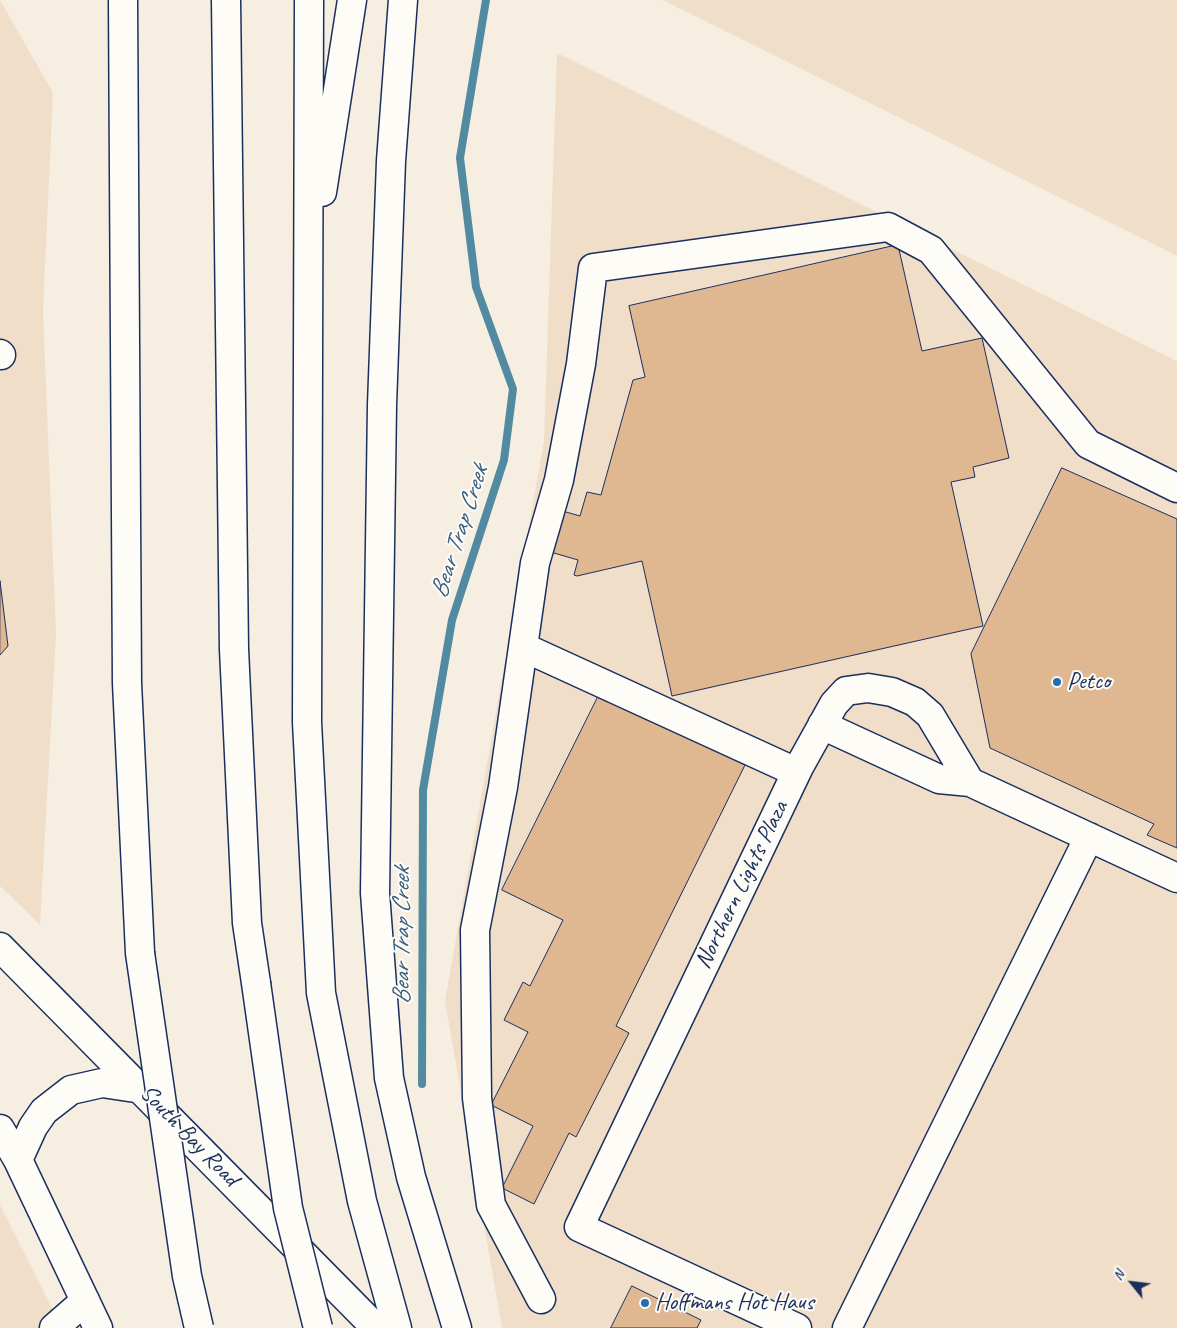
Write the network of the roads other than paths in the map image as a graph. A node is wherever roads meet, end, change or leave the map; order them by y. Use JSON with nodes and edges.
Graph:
{"nodes":[{"id":1,"x":123,"y":0,"type":"edge"},
{"id":2,"x":309,"y":0,"type":"edge"},
{"id":3,"x":352,"y":0,"type":"edge"},
{"id":4,"x":403,"y":0,"type":"edge"},
{"id":5,"x":225,"y":7,"type":"edge"},
{"id":6,"x":308,"y":280,"type":"junction"},
{"id":7,"x":1177,"y":488,"type":"edge"},
{"id":8,"x":523,"y":647,"type":"junction"},
{"id":9,"x":822,"y":725,"type":"junction"},
{"id":10,"x":796,"y":772,"type":"junction"},
{"id":11,"x":970,"y":782,"type":"junction"},
{"id":12,"x":1089,"y":837,"type":"junction"},
{"id":13,"x":1177,"y":878,"type":"edge"},
{"id":14,"x":0,"y":947,"type":"edge"},
{"id":15,"x":142,"y":1089,"type":"junction"},
{"id":16,"x":0,"y":1129,"type":"edge"},
{"id":17,"x":18,"y":1160,"type":"junction"},
{"id":18,"x":541,"y":1299,"type":"dead end"},
{"id":19,"x":85,"y":1302,"type":"junction"},
{"id":20,"x":54,"y":1328,"type":"edge"},
{"id":21,"x":98,"y":1328,"type":"edge"},
{"id":22,"x":199,"y":1328,"type":"edge"},
{"id":23,"x":318,"y":1328,"type":"edge"},
{"id":24,"x":376,"y":1328,"type":"edge"},
{"id":25,"x":397,"y":1328,"type":"edge"},
{"id":26,"x":457,"y":1328,"type":"edge"},
{"id":27,"x":797,"y":1328,"type":"edge"},
{"id":28,"x":848,"y":1328,"type":"edge"}],
"edges":[{"from":1,"to":22,"type":"main road","bridge":true},
{"from":2,"to":6,"type":"main road"},
{"from":3,"to":6,"type":"main road"},
{"from":4,"to":26,"type":"main road"},
{"from":5,"to":23,"type":"main road","bridge":true},
{"from":6,"to":25,"type":"main road"},
{"from":7,"to":8,"type":"main road"},
{"from":8,"to":10,"type":"main road"},
{"from":8,"to":18,"type":"main road"},
{"from":9,"to":10,"type":"main road","name":"Northern Lights Plaza"},
{"from":9,"to":11,"type":"main road"},
{"from":9,"to":11,"type":"main road","name":"Northern Lights Plaza"},
{"from":10,"to":27,"type":"main road","name":"Northern Lights Plaza"},
{"from":11,"to":12,"type":"main road"},
{"from":12,"to":13,"type":"main road"},
{"from":12,"to":28,"type":"main road"},
{"from":14,"to":15,"type":"main road","name":"South Bay Road"},
{"from":15,"to":17,"type":"main road"},
{"from":15,"to":24,"type":"main road","name":"South Bay Road"},
{"from":16,"to":17,"type":"main road"},
{"from":17,"to":19,"type":"main road"},
{"from":19,"to":20,"type":"main road"},
{"from":19,"to":21,"type":"main road"}]}
